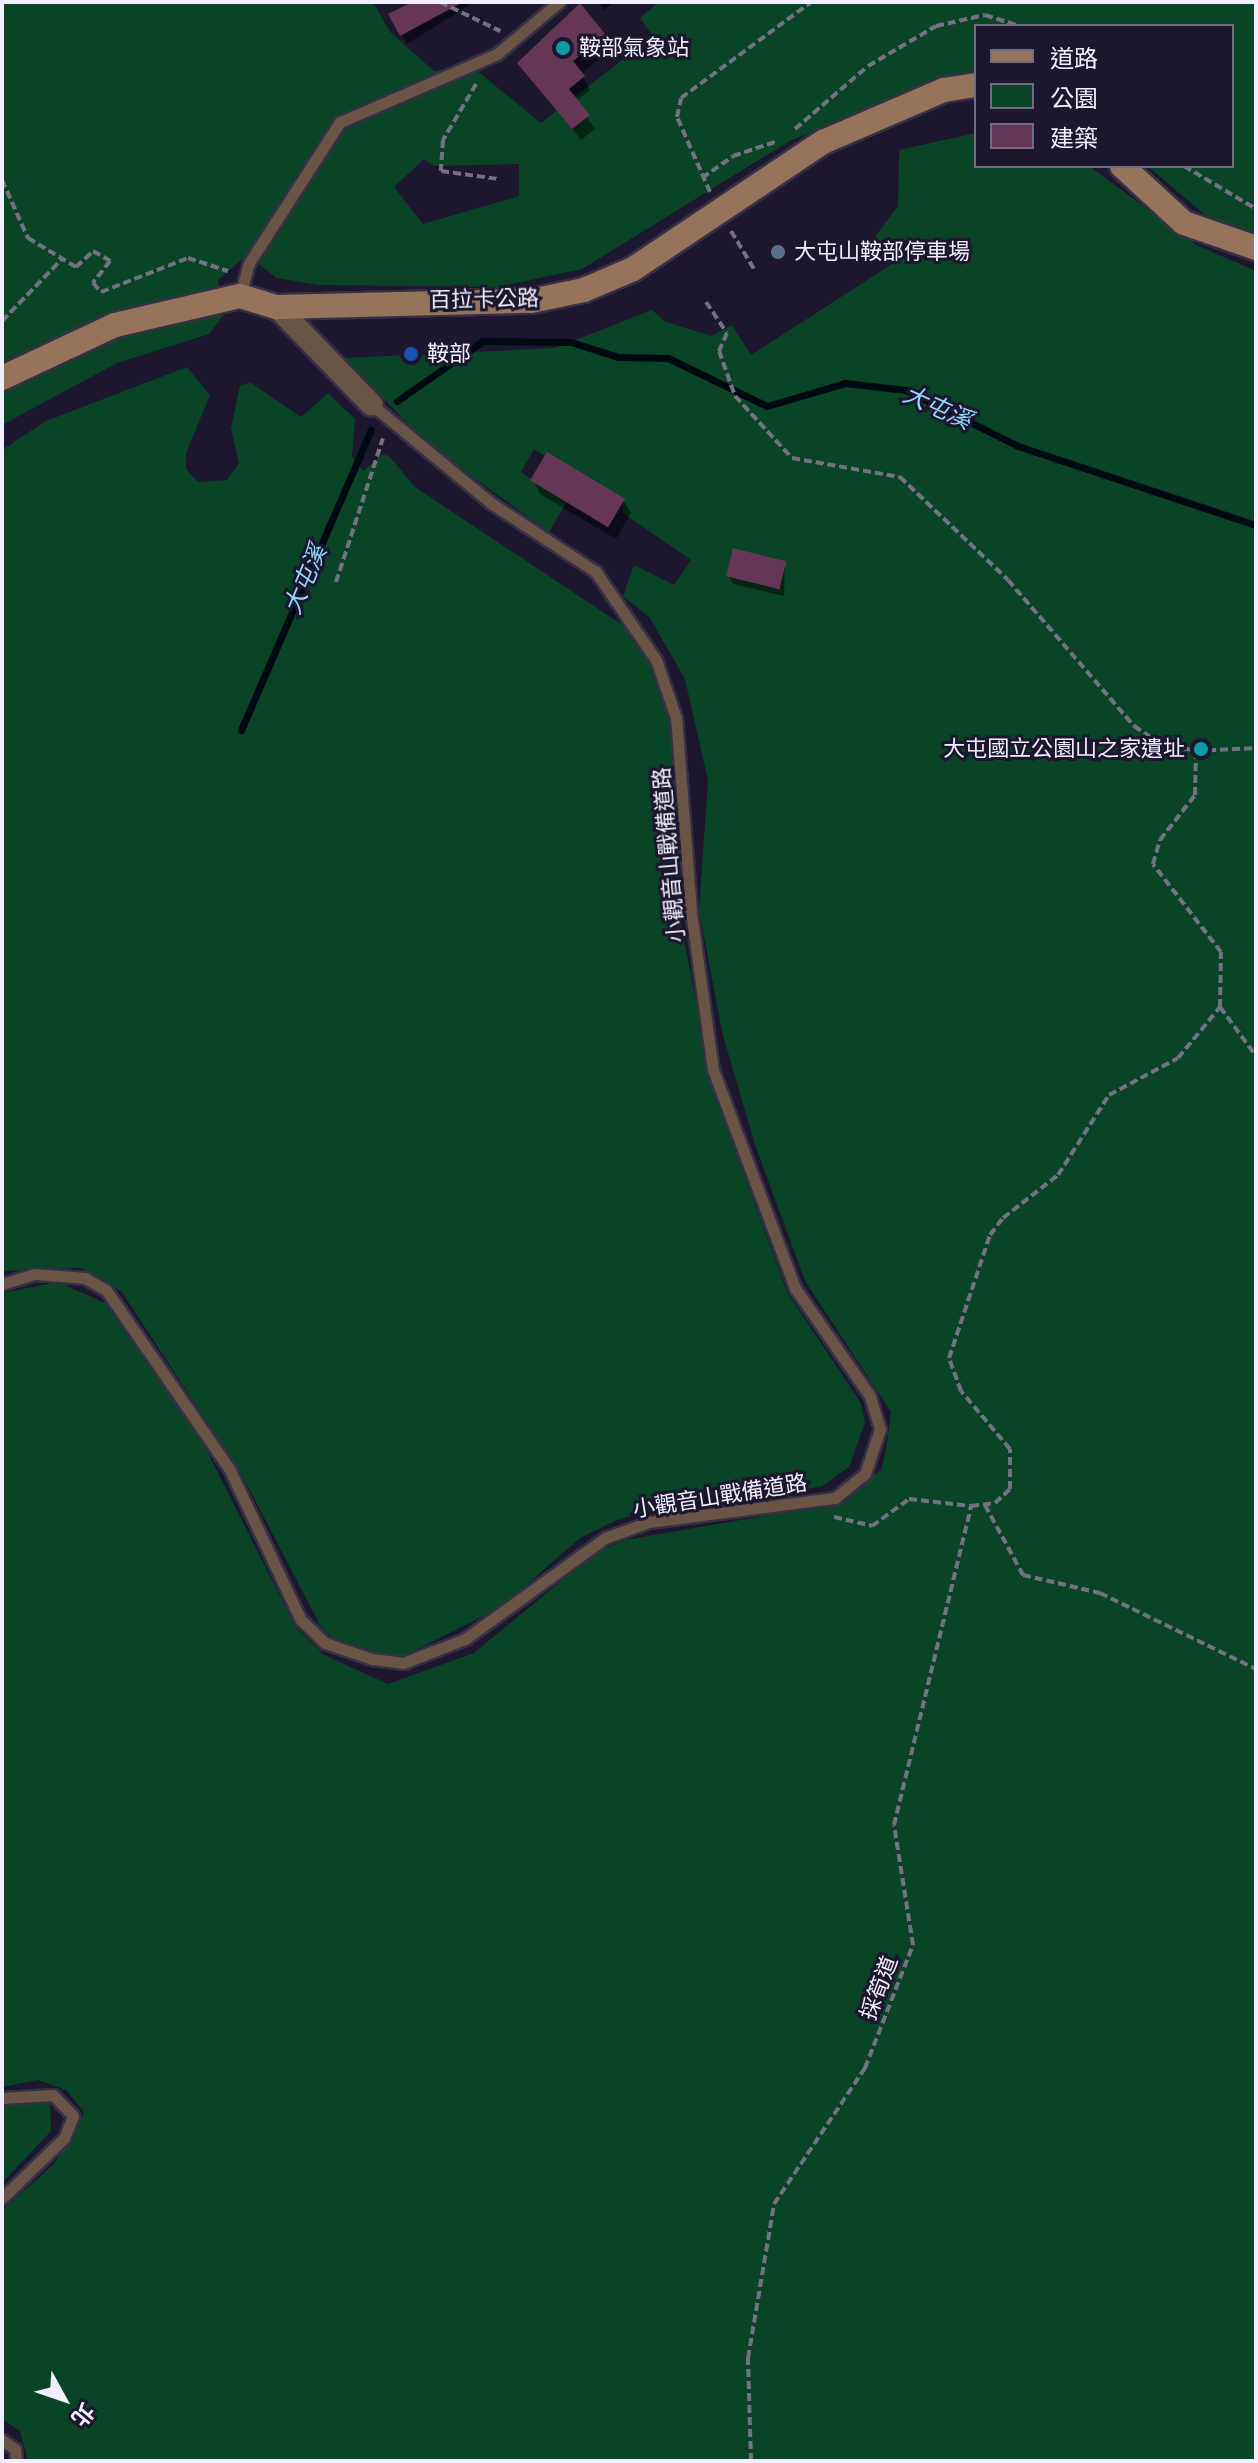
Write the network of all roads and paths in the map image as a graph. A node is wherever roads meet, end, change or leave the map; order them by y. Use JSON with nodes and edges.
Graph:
{"nodes":[{"id":1,"x":440,"y":2,"type":"edge"},
{"id":2,"x":559,"y":2,"type":"edge"},
{"id":3,"x":811,"y":2,"type":"edge"},
{"id":4,"x":1013,"y":24,"type":"edge"},
{"id":5,"x":517,"y":38,"type":"junction"},
{"id":6,"x":497,"y":54,"type":"junction"},
{"id":7,"x":974,"y":85,"type":"edge"},
{"id":8,"x":1124,"y":168,"type":"edge"},
{"id":9,"x":1187,"y":168,"type":"edge"},
{"id":10,"x":702,"y":178,"type":"junction"},
{"id":11,"x":499,"y":179,"type":"dead end"},
{"id":12,"x":2,"y":180,"type":"edge"},
{"id":13,"x":711,"y":194,"type":"dead end"},
{"id":14,"x":1256,"y":209,"type":"edge"},
{"id":15,"x":734,"y":237,"type":"dead end"},
{"id":16,"x":1256,"y":248,"type":"edge"},
{"id":17,"x":61,"y":260,"type":"junction"},
{"id":18,"x":754,"y":269,"type":"dead end"},
{"id":19,"x":243,"y":286,"type":"junction"},
{"id":20,"x":706,"y":302,"type":"dead end"},
{"id":21,"x":277,"y":307,"type":"junction"},
{"id":22,"x":2,"y":321,"type":"edge"},
{"id":23,"x":2,"y":378,"type":"edge"},
{"id":24,"x":380,"y":412,"type":"junction"},
{"id":25,"x":336,"y":582,"type":"dead end"},
{"id":26,"x":1256,"y":748,"type":"edge"},
{"id":27,"x":1196,"y":751,"type":"junction"},
{"id":28,"x":1220,"y":1007,"type":"junction"},
{"id":29,"x":1256,"y":1056,"type":"edge"},
{"id":30,"x":2,"y":1284,"type":"edge"},
{"id":31,"x":796,"y":1505,"type":"junction"},
{"id":32,"x":985,"y":1505,"type":"junction"},
{"id":33,"x":971,"y":1506,"type":"junction"},
{"id":34,"x":1256,"y":1669,"type":"edge"},
{"id":35,"x":2,"y":2098,"type":"edge"},
{"id":36,"x":2,"y":2198,"type":"edge"},
{"id":37,"x":2,"y":2440,"type":"edge"},
{"id":38,"x":16,"y":2461,"type":"edge"},
{"id":39,"x":751,"y":2461,"type":"edge"}],
"edges":[{"from":1,"to":5,"type":"path"},
{"from":2,"to":5,"type":"lane"},
{"from":3,"to":10,"type":"path"},
{"from":4,"to":10,"type":"path"},
{"from":5,"to":6,"type":"lane"},
{"from":6,"to":11,"type":"path"},
{"from":6,"to":19,"type":"lane"},
{"from":7,"to":21,"type":"main road","name":"百拉卡公路"},
{"from":8,"to":16,"type":"main road"},
{"from":9,"to":14,"type":"path"},
{"from":10,"to":13,"type":"path"},
{"from":12,"to":17,"type":"path"},
{"from":15,"to":18,"type":"path"},
{"from":17,"to":19,"type":"path"},
{"from":17,"to":22,"type":"path"},
{"from":19,"to":21,"type":"main road","name":"百拉卡公路"},
{"from":19,"to":23,"type":"main road","name":"百拉卡公路"},
{"from":20,"to":27,"type":"path"},
{"from":21,"to":24,"type":"street"},
{"from":24,"to":25,"type":"path"},
{"from":24,"to":31,"type":"lane","name":"小觀音山戰備道路"},
{"from":26,"to":27,"type":"path"},
{"from":27,"to":28,"type":"path"},
{"from":28,"to":29,"type":"path"},
{"from":28,"to":32,"type":"path"},
{"from":30,"to":31,"type":"lane","name":"小觀音山戰備道路"},
{"from":31,"to":33,"type":"path"},
{"from":32,"to":33,"type":"path"},
{"from":32,"to":34,"type":"path"},
{"from":33,"to":39,"type":"path","name":"採筍道"},
{"from":35,"to":36,"type":"lane"},
{"from":37,"to":38,"type":"lane"}]}
